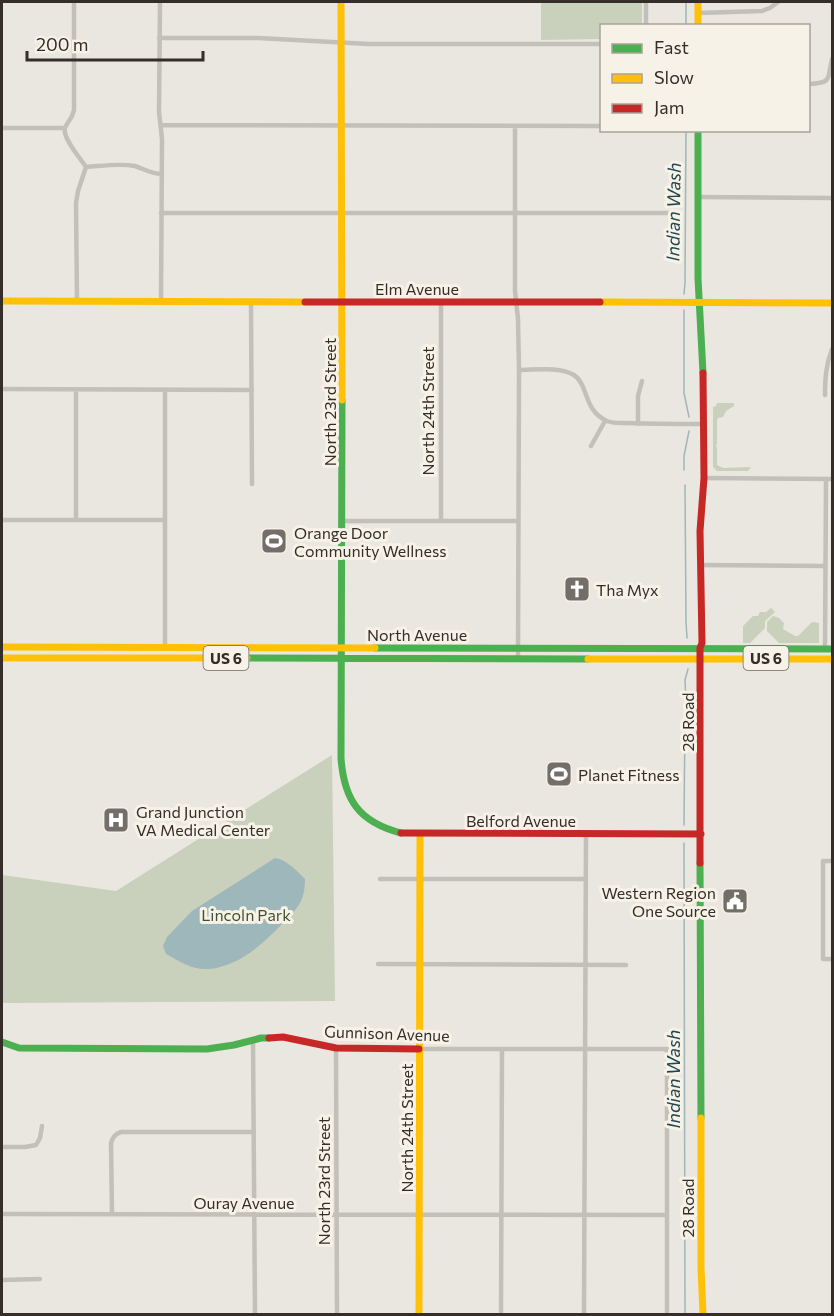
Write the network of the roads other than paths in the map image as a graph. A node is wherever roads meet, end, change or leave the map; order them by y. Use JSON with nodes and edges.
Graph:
{"nodes":[{"id":1,"x":74,"y":2,"type":"edge"},
{"id":2,"x":160,"y":2,"type":"edge"},
{"id":3,"x":341,"y":2,"type":"edge"},
{"id":4,"x":646,"y":2,"type":"edge"},
{"id":5,"x":698,"y":2,"type":"edge"},
{"id":6,"x":778,"y":2,"type":"edge"},
{"id":7,"x":698,"y":13,"type":"junction"},
{"id":8,"x":646,"y":24,"type":"edge"},
{"id":9,"x":698,"y":24,"type":"edge"},
{"id":10,"x":159,"y":38,"type":"junction"},
{"id":11,"x":341,"y":43,"type":"junction"},
{"id":12,"x":600,"y":44,"type":"edge"},
{"id":13,"x":832,"y":59,"type":"edge"},
{"id":14,"x":810,"y":84,"type":"edge"},
{"id":15,"x":161,"y":125,"type":"junction"},
{"id":16,"x":342,"y":126,"type":"junction"},
{"id":17,"x":515,"y":126,"type":"junction"},
{"id":18,"x":600,"y":126,"type":"edge"},
{"id":19,"x":2,"y":128,"type":"edge"},
{"id":20,"x":65,"y":128,"type":"junction"},
{"id":21,"x":698,"y":132,"type":"edge"},
{"id":22,"x":87,"y":167,"type":"junction"},
{"id":23,"x":162,"y":174,"type":"junction"},
{"id":24,"x":698,"y":197,"type":"junction"},
{"id":25,"x":832,"y":198,"type":"edge"},
{"id":26,"x":161,"y":213,"type":"junction"},
{"id":27,"x":342,"y":213,"type":"junction"},
{"id":28,"x":515,"y":213,"type":"junction"},
{"id":29,"x":675,"y":213,"type":"dead end"},
{"id":30,"x":2,"y":301,"type":"edge"},
{"id":31,"x":76,"y":301,"type":"junction"},
{"id":32,"x":160,"y":302,"type":"junction"},
{"id":33,"x":251,"y":302,"type":"junction"},
{"id":34,"x":343,"y":302,"type":"junction"},
{"id":35,"x":441,"y":302,"type":"junction"},
{"id":36,"x":516,"y":302,"type":"junction"},
{"id":37,"x":699,"y":303,"type":"junction"},
{"id":38,"x":832,"y":303,"type":"edge"},
{"id":39,"x":832,"y":350,"type":"edge"},
{"id":40,"x":519,"y":370,"type":"junction"},
{"id":41,"x":642,"y":381,"type":"dead end"},
{"id":42,"x":2,"y":389,"type":"edge"},
{"id":43,"x":76,"y":390,"type":"junction"},
{"id":44,"x":165,"y":390,"type":"junction"},
{"id":45,"x":252,"y":390,"type":"junction"},
{"id":46,"x":825,"y":395,"type":"dead end"},
{"id":47,"x":605,"y":421,"type":"junction"},
{"id":48,"x":638,"y":424,"type":"junction"},
{"id":49,"x":703,"y":424,"type":"junction"},
{"id":50,"x":591,"y":446,"type":"dead end"},
{"id":51,"x":704,"y":478,"type":"junction"},
{"id":52,"x":826,"y":479,"type":"junction"},
{"id":53,"x":832,"y":479,"type":"edge"},
{"id":54,"x":252,"y":484,"type":"dead end"},
{"id":55,"x":2,"y":520,"type":"edge"},
{"id":56,"x":76,"y":520,"type":"junction"},
{"id":57,"x":165,"y":520,"type":"junction"},
{"id":58,"x":441,"y":520,"type":"junction"},
{"id":59,"x":343,"y":521,"type":"junction"},
{"id":60,"x":518,"y":521,"type":"junction"},
{"id":61,"x":700,"y":565,"type":"junction"},
{"id":62,"x":825,"y":566,"type":"junction"},
{"id":63,"x":2,"y":647,"type":"edge"},
{"id":64,"x":56,"y":647,"type":"junction"},
{"id":65,"x":93,"y":647,"type":"junction"},
{"id":66,"x":165,"y":647,"type":"junction"},
{"id":67,"x":210,"y":647,"type":"junction"},
{"id":68,"x":342,"y":647,"type":"junction"},
{"id":69,"x":518,"y":648,"type":"junction"},
{"id":70,"x":605,"y":648,"type":"junction"},
{"id":71,"x":656,"y":648,"type":"junction"},
{"id":72,"x":700,"y":648,"type":"junction"},
{"id":73,"x":829,"y":649,"type":"edge"},
{"id":74,"x":3,"y":658,"type":"edge"},
{"id":75,"x":93,"y":658,"type":"junction"},
{"id":76,"x":130,"y":658,"type":"junction"},
{"id":77,"x":165,"y":658,"type":"junction"},
{"id":78,"x":341,"y":658,"type":"junction"},
{"id":79,"x":518,"y":658,"type":"junction"},
{"id":80,"x":556,"y":658,"type":"junction"},
{"id":81,"x":609,"y":658,"type":"junction"},
{"id":82,"x":700,"y":658,"type":"junction"},
{"id":83,"x":773,"y":658,"type":"junction"},
{"id":84,"x":832,"y":658,"type":"edge"},
{"id":85,"x":351,"y":801,"type":"joint"},
{"id":86,"x":420,"y":834,"type":"junction"},
{"id":87,"x":586,"y":834,"type":"junction"},
{"id":88,"x":701,"y":834,"type":"junction"},
{"id":89,"x":832,"y":861,"type":"edge"},
{"id":90,"x":380,"y":879,"type":"dead end"},
{"id":91,"x":419,"y":879,"type":"junction"},
{"id":92,"x":586,"y":879,"type":"junction"},
{"id":93,"x":832,"y":959,"type":"edge"},
{"id":94,"x":378,"y":964,"type":"dead end"},
{"id":95,"x":419,"y":964,"type":"junction"},
{"id":96,"x":585,"y":964,"type":"junction"},
{"id":97,"x":626,"y":965,"type":"dead end"},
{"id":98,"x":254,"y":1041,"type":"junction"},
{"id":99,"x":2,"y":1042,"type":"edge"},
{"id":100,"x":336,"y":1048,"type":"junction"},
{"id":101,"x":419,"y":1048,"type":"junction"},
{"id":102,"x":502,"y":1049,"type":"junction"},
{"id":103,"x":584,"y":1049,"type":"junction"},
{"id":104,"x":42,"y":1126,"type":"dead end"},
{"id":105,"x":254,"y":1132,"type":"junction"},
{"id":106,"x":2,"y":1147,"type":"edge"},
{"id":107,"x":2,"y":1214,"type":"edge"},
{"id":108,"x":112,"y":1214,"type":"junction"},
{"id":109,"x":254,"y":1214,"type":"junction"},
{"id":110,"x":336,"y":1214,"type":"junction"},
{"id":111,"x":419,"y":1214,"type":"junction"},
{"id":112,"x":501,"y":1215,"type":"junction"},
{"id":113,"x":584,"y":1215,"type":"junction"},
{"id":114,"x":667,"y":1215,"type":"junction"},
{"id":115,"x":2,"y":1280,"type":"edge"},
{"id":116,"x":40,"y":1280,"type":"dead end"},
{"id":117,"x":255,"y":1314,"type":"edge"},
{"id":118,"x":337,"y":1314,"type":"edge"},
{"id":119,"x":419,"y":1314,"type":"edge"},
{"id":120,"x":501,"y":1314,"type":"edge"},
{"id":121,"x":584,"y":1314,"type":"edge"},
{"id":122,"x":667,"y":1314,"type":"edge"},
{"id":123,"x":703,"y":1314,"type":"edge"}],
"edges":[{"from":1,"to":20,"type":"street"},
{"from":2,"to":10,"type":"street"},
{"from":3,"to":11,"type":"main road","name":"North 23rd Street"},
{"from":4,"to":8,"type":"street"},
{"from":5,"to":7,"type":"main road"},
{"from":6,"to":7,"type":"street"},
{"from":7,"to":9,"type":"main road"},
{"from":10,"to":11,"type":"street"},
{"from":10,"to":15,"type":"street"},
{"from":11,"to":12,"type":"street"},
{"from":11,"to":16,"type":"main road","name":"North 23rd Street"},
{"from":13,"to":14,"type":"street"},
{"from":15,"to":16,"type":"street"},
{"from":15,"to":23,"type":"street"},
{"from":16,"to":17,"type":"street"},
{"from":16,"to":27,"type":"main road","name":"North 23rd Street"},
{"from":17,"to":18,"type":"street"},
{"from":17,"to":28,"type":"street"},
{"from":19,"to":20,"type":"street"},
{"from":20,"to":22,"type":"street"},
{"from":21,"to":24,"type":"main road","name":"28 Road"},
{"from":22,"to":23,"type":"street"},
{"from":22,"to":31,"type":"street"},
{"from":23,"to":26,"type":"street"},
{"from":24,"to":25,"type":"street"},
{"from":24,"to":37,"type":"main road","name":"28 Road"},
{"from":26,"to":27,"type":"street"},
{"from":26,"to":32,"type":"street"},
{"from":27,"to":28,"type":"street"},
{"from":27,"to":34,"type":"main road","name":"North 23rd Street"},
{"from":28,"to":29,"type":"street"},
{"from":28,"to":36,"type":"street"},
{"from":30,"to":31,"type":"main road","name":"Elm Avenue"},
{"from":31,"to":32,"type":"main road","name":"Elm Avenue"},
{"from":32,"to":33,"type":"main road","name":"Elm Avenue"},
{"from":33,"to":34,"type":"main road","name":"Elm Avenue"},
{"from":33,"to":45,"type":"street"},
{"from":34,"to":35,"type":"main road","name":"Elm Avenue"},
{"from":34,"to":59,"type":"main road","name":"North 23rd Street"},
{"from":35,"to":36,"type":"main road","name":"Elm Avenue"},
{"from":35,"to":58,"type":"street","name":"North 24th Street"},
{"from":36,"to":37,"type":"main road","name":"Elm Avenue"},
{"from":36,"to":40,"type":"street"},
{"from":37,"to":38,"type":"main road","name":"Elm Avenue"},
{"from":37,"to":49,"type":"main road","name":"28 Road"},
{"from":39,"to":46,"type":"street"},
{"from":40,"to":47,"type":"street"},
{"from":40,"to":60,"type":"street"},
{"from":41,"to":48,"type":"street"},
{"from":42,"to":43,"type":"street"},
{"from":43,"to":44,"type":"street"},
{"from":43,"to":56,"type":"street"},
{"from":44,"to":45,"type":"street"},
{"from":44,"to":57,"type":"street"},
{"from":45,"to":54,"type":"street"},
{"from":47,"to":48,"type":"street"},
{"from":47,"to":50,"type":"street"},
{"from":48,"to":49,"type":"street"},
{"from":49,"to":51,"type":"main road","name":"28 Road"},
{"from":51,"to":52,"type":"street"},
{"from":51,"to":61,"type":"main road","name":"28 Road"},
{"from":52,"to":53,"type":"street"},
{"from":52,"to":62,"type":"street"},
{"from":55,"to":56,"type":"street"},
{"from":56,"to":57,"type":"street"},
{"from":57,"to":66,"type":"street"},
{"from":58,"to":59,"type":"street"},
{"from":58,"to":60,"type":"street"},
{"from":59,"to":68,"type":"main road","name":"North 23rd Street"},
{"from":60,"to":69,"type":"street"},
{"from":61,"to":62,"type":"street"},
{"from":61,"to":72,"type":"main road","name":"28 Road"},
{"from":62,"to":73,"type":"street"},
{"from":63,"to":64,"type":"main road","name":"North Avenue","number":"US 6"},
{"from":64,"to":65,"type":"main road","name":"North Avenue","number":"US 6"},
{"from":64,"to":74,"type":"main road"},
{"from":65,"to":66,"type":"main road","name":"North Avenue","number":"US 6"},
{"from":65,"to":75,"type":"main road"},
{"from":66,"to":67,"type":"main road","name":"North Avenue","number":"US 6"},
{"from":66,"to":76,"type":"main road"},
{"from":67,"to":68,"type":"main road","name":"North Avenue","number":"US 6"},
{"from":67,"to":77,"type":"main road"},
{"from":68,"to":69,"type":"main road","name":"North Avenue","number":"US 6"},
{"from":68,"to":78,"type":"main road","name":"North 23rd Street"},
{"from":69,"to":70,"type":"main road","name":"North Avenue","number":"US 6"},
{"from":69,"to":79,"type":"street"},
{"from":70,"to":71,"type":"main road","name":"North Avenue","number":"US 6"},
{"from":70,"to":80,"type":"main road"},
{"from":71,"to":72,"type":"main road","name":"North Avenue","number":"US 6"},
{"from":71,"to":81,"type":"main road"},
{"from":72,"to":73,"type":"main road","name":"North Avenue","number":"US 6"},
{"from":72,"to":82,"type":"main road","name":"28 Road"},
{"from":73,"to":83,"type":"main road"},
{"from":74,"to":75,"type":"main road","name":"North Avenue","number":"US 6"},
{"from":75,"to":76,"type":"main road","name":"North Avenue","number":"US 6"},
{"from":76,"to":77,"type":"main road","name":"North Avenue","number":"US 6"},
{"from":77,"to":78,"type":"main road","name":"North Avenue","number":"US 6"},
{"from":78,"to":79,"type":"main road","name":"North Avenue","number":"US 6"},
{"from":78,"to":85,"type":"main road","name":"North 23rd Street"},
{"from":79,"to":80,"type":"main road","name":"North Avenue","number":"US 6"},
{"from":80,"to":81,"type":"main road","name":"North Avenue","number":"US 6"},
{"from":81,"to":82,"type":"main road","name":"North Avenue","number":"US 6"},
{"from":82,"to":83,"type":"main road","name":"North Avenue","number":"US 6"},
{"from":82,"to":88,"type":"main road","name":"28 Road"},
{"from":83,"to":84,"type":"main road","name":"North Avenue","number":"US 6"},
{"from":85,"to":86,"type":"main road","name":"Belford Avenue"},
{"from":86,"to":87,"type":"main road","name":"Belford Avenue"},
{"from":86,"to":91,"type":"main road","name":"North 24th Street"},
{"from":87,"to":88,"type":"main road","name":"Belford Avenue"},
{"from":87,"to":92,"type":"street"},
{"from":88,"to":123,"type":"main road","name":"28 Road"},
{"from":89,"to":93,"type":"street"},
{"from":90,"to":91,"type":"street"},
{"from":91,"to":92,"type":"street"},
{"from":91,"to":95,"type":"main road","name":"North 24th Street"},
{"from":92,"to":96,"type":"street"},
{"from":94,"to":95,"type":"street"},
{"from":95,"to":96,"type":"street"},
{"from":95,"to":101,"type":"main road","name":"North 24th Street"},
{"from":96,"to":97,"type":"street"},
{"from":96,"to":103,"type":"street"},
{"from":98,"to":99,"type":"main road","name":"Gunnison Avenue"},
{"from":98,"to":100,"type":"main road","name":"Gunnison Avenue"},
{"from":98,"to":105,"type":"street"},
{"from":100,"to":101,"type":"main road","name":"Gunnison Avenue"},
{"from":100,"to":110,"type":"street","name":"North 23rd Street"},
{"from":101,"to":102,"type":"street","name":"Gunnison Avenue"},
{"from":101,"to":111,"type":"main road","name":"North 24th Street"},
{"from":102,"to":103,"type":"street","name":"Gunnison Avenue"},
{"from":102,"to":112,"type":"street"},
{"from":103,"to":113,"type":"street"},
{"from":103,"to":114,"type":"street","name":"Gunnison Avenue"},
{"from":104,"to":106,"type":"street"},
{"from":105,"to":108,"type":"street"},
{"from":105,"to":109,"type":"street"},
{"from":107,"to":108,"type":"street","name":"Ouray Avenue"},
{"from":108,"to":109,"type":"street","name":"Ouray Avenue"},
{"from":109,"to":110,"type":"street","name":"Ouray Avenue"},
{"from":109,"to":117,"type":"street"},
{"from":110,"to":111,"type":"street","name":"Ouray Avenue"},
{"from":110,"to":118,"type":"street","name":"North 23rd Street"},
{"from":111,"to":112,"type":"street","name":"Ouray Avenue"},
{"from":111,"to":119,"type":"main road","name":"North 24th Street"},
{"from":112,"to":113,"type":"street","name":"Ouray Avenue"},
{"from":112,"to":120,"type":"street"},
{"from":113,"to":114,"type":"street","name":"Ouray Avenue"},
{"from":113,"to":121,"type":"street"},
{"from":114,"to":122,"type":"street"},
{"from":115,"to":116,"type":"street"}]}
